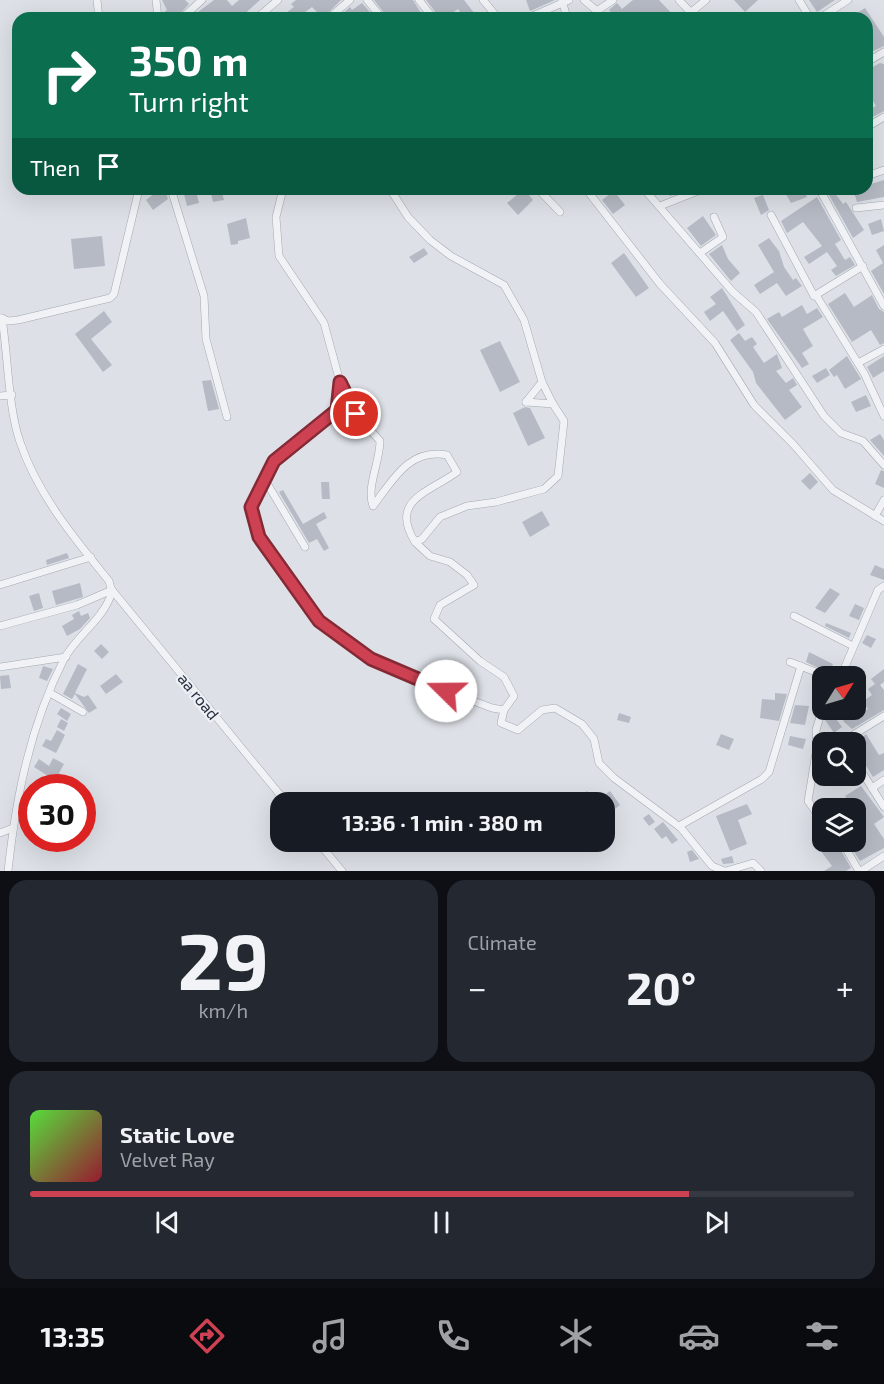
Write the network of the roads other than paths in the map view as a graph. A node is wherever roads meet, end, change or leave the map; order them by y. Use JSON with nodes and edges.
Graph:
{"nodes":[{"id":1,"x":202,"y":0,"type":"edge"},
{"id":2,"x":278,"y":0,"type":"edge"},
{"id":3,"x":350,"y":0,"type":"edge"},
{"id":4,"x":419,"y":0,"type":"edge"},
{"id":5,"x":483,"y":0,"type":"edge"},
{"id":6,"x":584,"y":0,"type":"edge"},
{"id":7,"x":613,"y":0,"type":"edge"},
{"id":8,"x":680,"y":0,"type":"edge"},
{"id":9,"x":706,"y":0,"type":"edge"},
{"id":10,"x":848,"y":0,"type":"edge"},
{"id":11,"x":565,"y":1,"type":"edge"},
{"id":12,"x":189,"y":12,"type":"edge"},
{"id":13,"x":264,"y":12,"type":"edge"},
{"id":14,"x":337,"y":12,"type":"edge"},
{"id":15,"x":428,"y":12,"type":"edge"},
{"id":16,"x":493,"y":12,"type":"edge"},
{"id":17,"x":541,"y":12,"type":"edge"},
{"id":18,"x":690,"y":12,"type":"edge"},
{"id":19,"x":696,"y":12,"type":"edge"},
{"id":20,"x":829,"y":12,"type":"edge"},
{"id":21,"x":138,"y":195,"type":"edge"},
{"id":22,"x":173,"y":195,"type":"edge"},
{"id":23,"x":282,"y":195,"type":"edge"},
{"id":24,"x":394,"y":195,"type":"edge"},
{"id":25,"x":544,"y":195,"type":"edge"},
{"id":26,"x":594,"y":195,"type":"edge"},
{"id":27,"x":650,"y":195,"type":"edge"},
{"id":28,"x":688,"y":195,"type":"edge"},
{"id":29,"x":822,"y":195,"type":"edge"},
{"id":30,"x":884,"y":205,"type":"edge"},
{"id":31,"x":660,"y":206,"type":"junction"},
{"id":32,"x":856,"y":208,"type":"dead end"},
{"id":33,"x":560,"y":212,"type":"dead end"},
{"id":34,"x":771,"y":215,"type":"dead end"},
{"id":35,"x":714,"y":217,"type":"dead end"},
{"id":36,"x":700,"y":253,"type":"junction"},
{"id":37,"x":862,"y":266,"type":"junction"},
{"id":38,"x":816,"y":295,"type":"junction"},
{"id":39,"x":884,"y":306,"type":"edge"},
{"id":40,"x":1,"y":317,"type":"edge"},
{"id":41,"x":884,"y":349,"type":"edge"},
{"id":42,"x":858,"y":363,"type":"junction"},
{"id":43,"x":340,"y":382,"type":"junction"},
{"id":44,"x":542,"y":382,"type":"junction"},
{"id":45,"x":12,"y":395,"type":"junction"},
{"id":46,"x":0,"y":396,"type":"edge"},
{"id":47,"x":553,"y":404,"type":"junction"},
{"id":48,"x":883,"y":413,"type":"edge"},
{"id":49,"x":227,"y":417,"type":"dead end"},
{"id":50,"x":884,"y":465,"type":"edge"},
{"id":51,"x":265,"y":480,"type":"junction"},
{"id":52,"x":884,"y":500,"type":"edge"},
{"id":53,"x":875,"y":516,"type":"junction"},
{"id":54,"x":884,"y":521,"type":"edge"},
{"id":55,"x":415,"y":542,"type":"junction"},
{"id":56,"x":304,"y":547,"type":"dead end"},
{"id":57,"x":91,"y":557,"type":"junction"},
{"id":58,"x":0,"y":585,"type":"edge"},
{"id":59,"x":884,"y":586,"type":"edge"},
{"id":60,"x":112,"y":590,"type":"junction"},
{"id":61,"x":794,"y":616,"type":"dead end"},
{"id":62,"x":0,"y":626,"type":"edge"},
{"id":63,"x":853,"y":646,"type":"junction"},
{"id":64,"x":66,"y":657,"type":"junction"},
{"id":65,"x":790,"y":662,"type":"dead end"},
{"id":66,"x":801,"y":666,"type":"junction"},
{"id":67,"x":845,"y":666,"type":"edge"},
{"id":68,"x":0,"y":667,"type":"edge"},
{"id":69,"x":812,"y":670,"type":"edge"},
{"id":70,"x":50,"y":693,"type":"junction"},
{"id":71,"x":504,"y":710,"type":"junction"},
{"id":72,"x":83,"y":712,"type":"dead end"},
{"id":73,"x":884,"y":716,"type":"edge"},
{"id":74,"x":860,"y":732,"type":"edge"},
{"id":75,"x":866,"y":778,"type":"edge"},
{"id":76,"x":884,"y":780,"type":"edge"},
{"id":77,"x":812,"y":783,"type":"edge"},
{"id":78,"x":872,"y":788,"type":"junction"},
{"id":79,"x":278,"y":792,"type":"edge"},
{"id":80,"x":812,"y":807,"type":"edge"},
{"id":81,"x":884,"y":807,"type":"edge"},
{"id":82,"x":679,"y":826,"type":"junction"},
{"id":83,"x":13,"y":828,"type":"junction"},
{"id":84,"x":0,"y":833,"type":"edge"},
{"id":85,"x":326,"y":852,"type":"edge"},
{"id":86,"x":848,"y":852,"type":"edge"},
{"id":87,"x":884,"y":856,"type":"edge"},
{"id":88,"x":8,"y":871,"type":"edge"},
{"id":89,"x":342,"y":871,"type":"edge"},
{"id":90,"x":725,"y":871,"type":"edge"},
{"id":91,"x":762,"y":871,"type":"edge"},
{"id":92,"x":860,"y":871,"type":"edge"}],
"edges":[{"from":1,"to":12,"type":"street"},
{"from":2,"to":13,"type":"street"},
{"from":3,"to":14,"type":"street"},
{"from":4,"to":15,"type":"street"},
{"from":5,"to":16,"type":"street"},
{"from":6,"to":7,"type":"street"},
{"from":8,"to":18,"type":"street"},
{"from":9,"to":19,"type":"street"},
{"from":10,"to":20,"type":"street"},
{"from":11,"to":17,"type":"street"},
{"from":21,"to":40,"type":"street"},
{"from":22,"to":49,"type":"street"},
{"from":23,"to":43,"type":"street"},
{"from":24,"to":44,"type":"street"},
{"from":25,"to":33,"type":"street"},
{"from":26,"to":53,"type":"street"},
{"from":27,"to":31,"type":"street"},
{"from":28,"to":31,"type":"street"},
{"from":29,"to":37,"type":"street"},
{"from":30,"to":32,"type":"street"},
{"from":31,"to":36,"type":"street"},
{"from":34,"to":38,"type":"street"},
{"from":35,"to":36,"type":"street"},
{"from":36,"to":50,"type":"street"},
{"from":37,"to":38,"type":"street"},
{"from":37,"to":39,"type":"street"},
{"from":38,"to":42,"type":"street"},
{"from":40,"to":45,"type":"street","name":"aa road"},
{"from":41,"to":42,"type":"street"},
{"from":42,"to":48,"type":"street"},
{"from":43,"to":51,"type":"street"},
{"from":43,"to":55,"type":"street"},
{"from":44,"to":47,"type":"street"},
{"from":44,"to":47,"type":"street"},
{"from":45,"to":46,"type":"street"},
{"from":45,"to":57,"type":"street","name":"aa road"},
{"from":47,"to":55,"type":"street"},
{"from":51,"to":56,"type":"street"},
{"from":51,"to":71,"type":"street"},
{"from":52,"to":53,"type":"street"},
{"from":53,"to":54,"type":"street"},
{"from":55,"to":71,"type":"street"},
{"from":57,"to":58,"type":"street"},
{"from":57,"to":60,"type":"street","name":"aa road"},
{"from":59,"to":63,"type":"street"},
{"from":60,"to":62,"type":"street"},
{"from":60,"to":64,"type":"street"},
{"from":60,"to":79,"type":"street","name":"aa road"},
{"from":61,"to":63,"type":"street"},
{"from":63,"to":67,"type":"street"},
{"from":64,"to":68,"type":"street"},
{"from":64,"to":70,"type":"street"},
{"from":65,"to":66,"type":"street"},
{"from":66,"to":69,"type":"street"},
{"from":66,"to":82,"type":"street"},
{"from":70,"to":72,"type":"street"},
{"from":70,"to":83,"type":"street"},
{"from":71,"to":82,"type":"street"},
{"from":73,"to":74,"type":"street"},
{"from":75,"to":78,"type":"street"},
{"from":76,"to":78,"type":"street"},
{"from":77,"to":80,"type":"street"},
{"from":78,"to":81,"type":"street"},
{"from":82,"to":90,"type":"street"},
{"from":83,"to":84,"type":"street"},
{"from":83,"to":88,"type":"street"},
{"from":85,"to":89,"type":"street"},
{"from":86,"to":92,"type":"street"},
{"from":87,"to":92,"type":"street"},
{"from":90,"to":91,"type":"street"}]}
